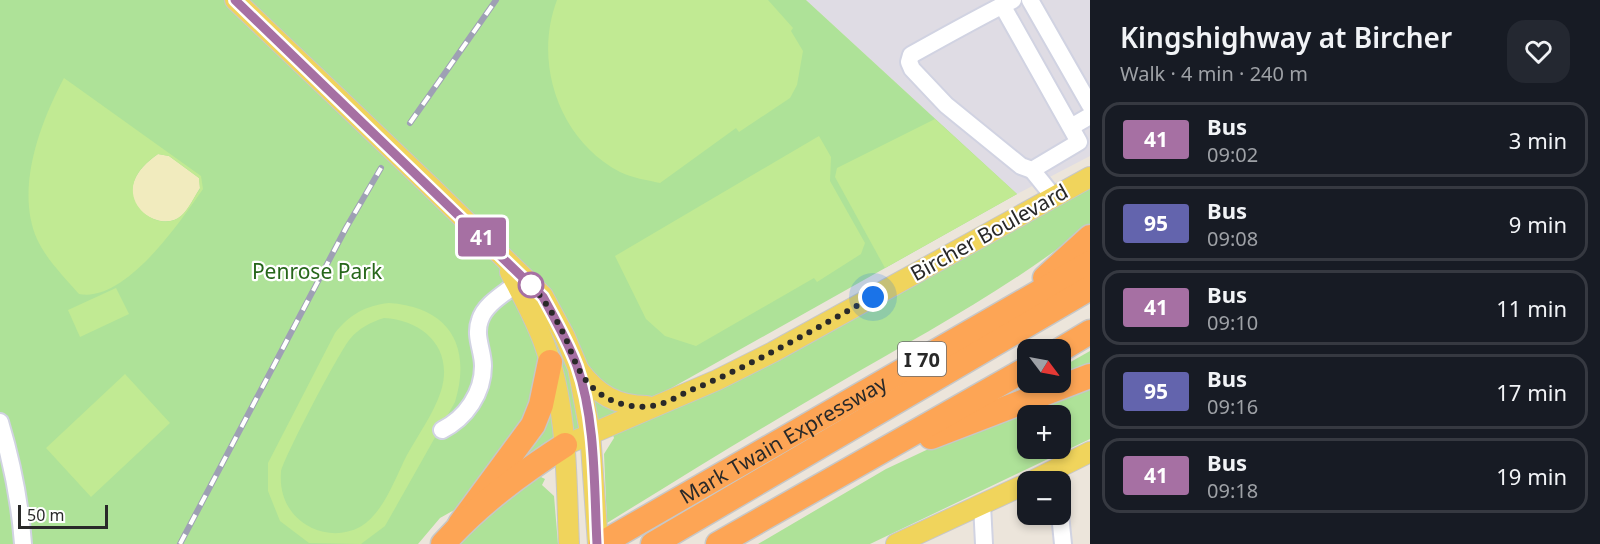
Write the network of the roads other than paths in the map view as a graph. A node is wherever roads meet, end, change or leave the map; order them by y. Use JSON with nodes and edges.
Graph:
{"nodes":[{"id":1,"x":235,"y":0,"type":"edge"},
{"id":2,"x":1030,"y":0,"type":"edge"},
{"id":3,"x":1008,"y":3,"type":"edge"},
{"id":4,"x":1090,"y":105,"type":"edge"},
{"id":5,"x":1090,"y":116,"type":"edge"},
{"id":6,"x":1071,"y":127,"type":"junction"},
{"id":7,"x":1032,"y":170,"type":"junction"},
{"id":8,"x":1090,"y":177,"type":"edge"},
{"id":9,"x":1053,"y":196,"type":"junction"},
{"id":10,"x":1090,"y":237,"type":"edge"},
{"id":11,"x":499,"y":253,"type":"junction"},
{"id":12,"x":1090,"y":263,"type":"edge"},
{"id":13,"x":516,"y":284,"type":"junction"},
{"id":14,"x":1090,"y":288,"type":"edge"},
{"id":15,"x":1010,"y":309,"type":"junction"},
{"id":16,"x":1090,"y":332,"type":"edge"},
{"id":17,"x":1071,"y":343,"type":"edge"},
{"id":18,"x":550,"y":362,"type":"junction"},
{"id":19,"x":578,"y":368,"type":"junction"},
{"id":20,"x":1017,"y":374,"type":"edge"},
{"id":21,"x":1090,"y":376,"type":"edge"},
{"id":22,"x":653,"y":406,"type":"junction"},
{"id":23,"x":0,"y":422,"type":"edge"},
{"id":24,"x":442,"y":430,"type":"dead end"},
{"id":25,"x":590,"y":432,"type":"junction"},
{"id":26,"x":565,"y":445,"type":"junction"},
{"id":27,"x":1090,"y":452,"type":"edge"},
{"id":28,"x":869,"y":458,"type":"junction"},
{"id":29,"x":1064,"y":471,"type":"edge"},
{"id":30,"x":1017,"y":488,"type":"edge"},
{"id":31,"x":982,"y":504,"type":"junction"},
{"id":32,"x":460,"y":524,"type":"junction"},
{"id":33,"x":1061,"y":525,"type":"edge"},
{"id":34,"x":904,"y":542,"type":"edge"},
{"id":35,"x":23,"y":544,"type":"edge"},
{"id":36,"x":443,"y":544,"type":"edge"},
{"id":37,"x":569,"y":544,"type":"edge"},
{"id":38,"x":599,"y":544,"type":"edge"},
{"id":39,"x":653,"y":544,"type":"edge"},
{"id":40,"x":718,"y":544,"type":"edge"},
{"id":41,"x":984,"y":544,"type":"edge"},
{"id":42,"x":1063,"y":544,"type":"edge"}],
"edges":[{"from":1,"to":11,"type":"main road","bridge":true},
{"from":2,"to":4,"type":"street"},
{"from":3,"to":6,"type":"street"},
{"from":3,"to":7,"type":"street"},
{"from":5,"to":6,"type":"street"},
{"from":6,"to":7,"type":"street"},
{"from":7,"to":9,"type":"street"},
{"from":8,"to":9,"type":"main road","name":"Bircher Boulevard"},
{"from":9,"to":22,"type":"main road","name":"Bircher Boulevard"},
{"from":10,"to":15,"type":"highway"},
{"from":11,"to":13,"type":"main road"},
{"from":11,"to":19,"type":"main road"},
{"from":12,"to":15,"type":"highway","name":"Mark Twain Expressway","number":"I 70"},
{"from":13,"to":18,"type":"main road"},
{"from":13,"to":24,"type":"street"},
{"from":14,"to":39,"type":"highway"},
{"from":15,"to":38,"type":"highway","name":"Mark Twain Expressway","number":"I 70"},
{"from":16,"to":17,"type":"highway"},
{"from":18,"to":26,"type":"main road"},
{"from":18,"to":32,"type":"highway"},
{"from":19,"to":22,"type":"main road"},
{"from":19,"to":25,"type":"main road"},
{"from":20,"to":28,"type":"highway"},
{"from":21,"to":28,"type":"highway"},
{"from":22,"to":25,"type":"main road","name":"Bircher Boulevard"},
{"from":23,"to":35,"type":"street"},
{"from":25,"to":26,"type":"main road","name":"Bircher Boulevard"},
{"from":25,"to":38,"type":"main road"},
{"from":26,"to":32,"type":"highway"},
{"from":26,"to":37,"type":"main road"},
{"from":27,"to":29,"type":"main road"},
{"from":28,"to":40,"type":"highway"},
{"from":30,"to":31,"type":"main road"},
{"from":31,"to":34,"type":"main road"},
{"from":31,"to":41,"type":"street"},
{"from":32,"to":36,"type":"highway"},
{"from":33,"to":42,"type":"street"}]}
